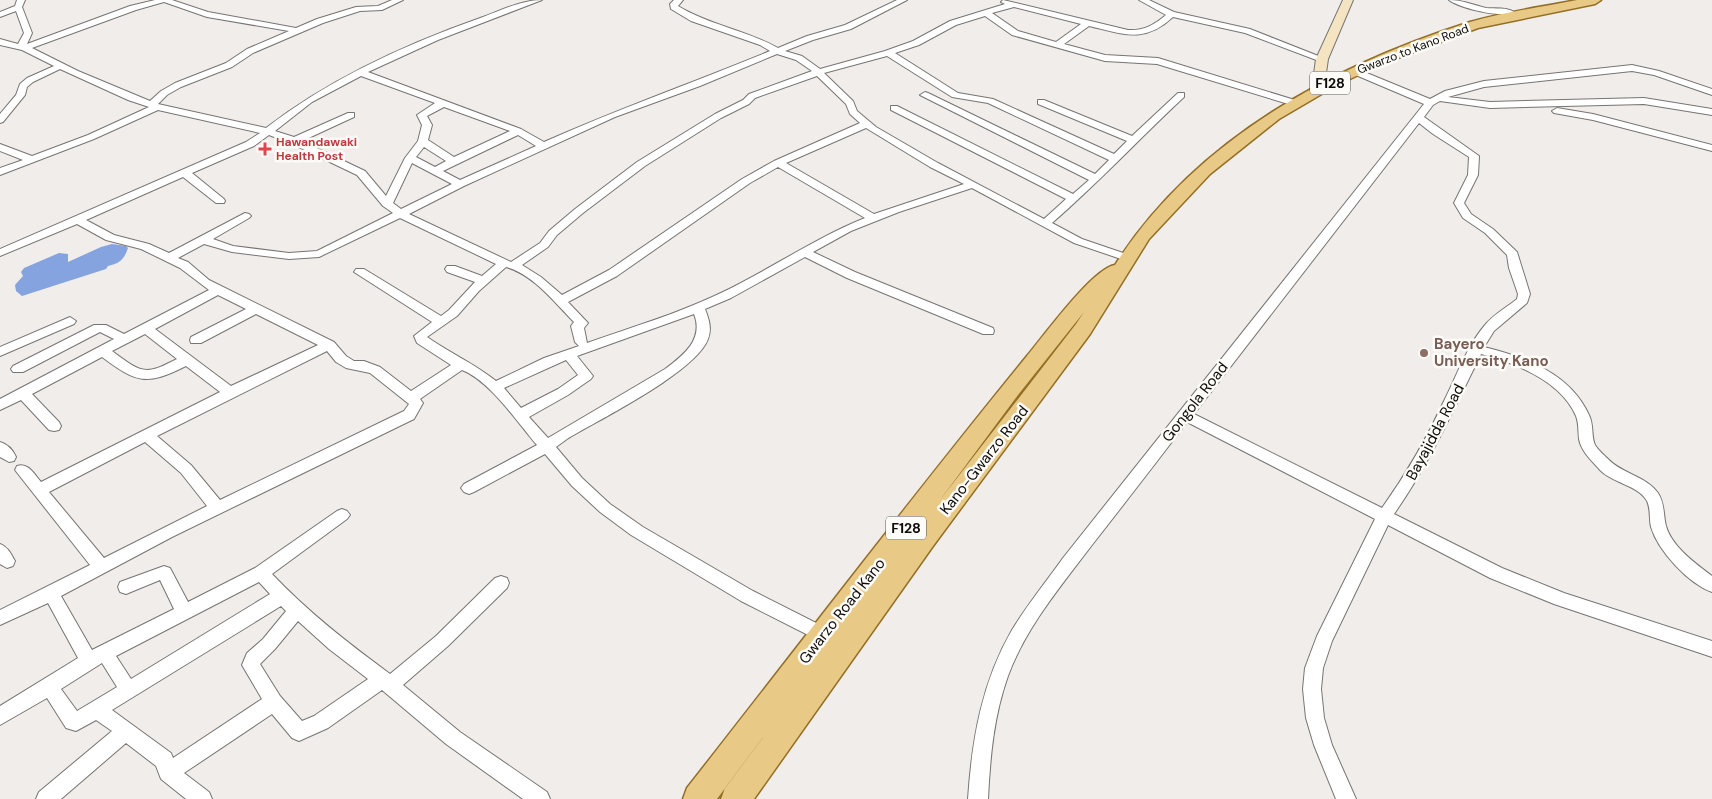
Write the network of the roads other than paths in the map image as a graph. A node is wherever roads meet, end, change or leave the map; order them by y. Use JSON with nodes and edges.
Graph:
{"nodes":[{"id":1,"x":165,"y":0,"type":"edge"},
{"id":2,"x":399,"y":0,"type":"edge"},
{"id":3,"x":679,"y":0,"type":"edge"},
{"id":4,"x":903,"y":0,"type":"edge"},
{"id":5,"x":997,"y":0,"type":"edge"},
{"id":6,"x":1143,"y":0,"type":"edge"},
{"id":7,"x":1348,"y":0,"type":"edge"},
{"id":8,"x":1454,"y":0,"type":"edge"},
{"id":9,"x":1479,"y":0,"type":"edge"},
{"id":10,"x":1595,"y":0,"type":"edge"},
{"id":11,"x":530,"y":1,"type":"edge"},
{"id":12,"x":19,"y":3,"type":"edge"},
{"id":13,"x":1014,"y":4,"type":"junction"},
{"id":14,"x":1489,"y":4,"type":"junction"},
{"id":15,"x":985,"y":12,"type":"junction"},
{"id":16,"x":1171,"y":14,"type":"junction"},
{"id":17,"x":1514,"y":14,"type":"junction"},
{"id":18,"x":0,"y":15,"type":"edge"},
{"id":19,"x":1087,"y":23,"type":"junction"},
{"id":20,"x":296,"y":31,"type":"junction"},
{"id":21,"x":0,"y":42,"type":"edge"},
{"id":22,"x":1059,"y":44,"type":"junction"},
{"id":23,"x":23,"y":47,"type":"junction"},
{"id":24,"x":778,"y":52,"type":"junction"},
{"id":25,"x":888,"y":53,"type":"junction"},
{"id":26,"x":1322,"y":59,"type":"junction"},
{"id":27,"x":60,"y":66,"type":"junction"},
{"id":28,"x":1354,"y":71,"type":"junction"},
{"id":29,"x":818,"y":72,"type":"junction"},
{"id":30,"x":362,"y":73,"type":"junction"},
{"id":31,"x":1332,"y":82,"type":"junction"},
{"id":32,"x":1712,"y":90,"type":"edge"},
{"id":33,"x":925,"y":95,"type":"dead end"},
{"id":34,"x":1181,"y":95,"type":"dead end"},
{"id":35,"x":1434,"y":100,"type":"junction"},
{"id":36,"x":443,"y":102,"type":"junction"},
{"id":37,"x":1041,"y":102,"type":"dead end"},
{"id":38,"x":1295,"y":103,"type":"junction"},
{"id":39,"x":1490,"y":105,"type":"junction"},
{"id":40,"x":154,"y":106,"type":"junction"},
{"id":41,"x":894,"y":108,"type":"dead end"},
{"id":42,"x":1712,"y":112,"type":"edge"},
{"id":43,"x":351,"y":115,"type":"dead end"},
{"id":44,"x":1419,"y":118,"type":"junction"},
{"id":45,"x":0,"y":120,"type":"edge"},
{"id":46,"x":867,"y":124,"type":"junction"},
{"id":47,"x":518,"y":131,"type":"junction"},
{"id":48,"x":269,"y":132,"type":"junction"},
{"id":49,"x":1134,"y":140,"type":"junction"},
{"id":50,"x":294,"y":141,"type":"junction"},
{"id":51,"x":423,"y":141,"type":"junction"},
{"id":52,"x":543,"y":146,"type":"junction"},
{"id":53,"x":0,"y":147,"type":"edge"},
{"id":54,"x":1712,"y":148,"type":"edge"},
{"id":55,"x":410,"y":158,"type":"junction"},
{"id":56,"x":1116,"y":158,"type":"junction"},
{"id":57,"x":31,"y":159,"type":"junction"},
{"id":58,"x":778,"y":163,"type":"junction"},
{"id":59,"x":468,"y":165,"type":"junction"},
{"id":60,"x":436,"y":170,"type":"junction"},
{"id":61,"x":0,"y":172,"type":"edge"},
{"id":62,"x":185,"y":173,"type":"junction"},
{"id":63,"x":1096,"y":179,"type":"junction"},
{"id":64,"x":460,"y":184,"type":"junction"},
{"id":65,"x":972,"y":185,"type":"junction"},
{"id":66,"x":1074,"y":199,"type":"junction"},
{"id":67,"x":220,"y":200,"type":"dead end"},
{"id":68,"x":387,"y":204,"type":"junction"},
{"id":69,"x":402,"y":214,"type":"junction"},
{"id":70,"x":245,"y":216,"type":"dead end"},
{"id":71,"x":873,"y":218,"type":"junction"},
{"id":72,"x":77,"y":219,"type":"junction"},
{"id":73,"x":1045,"y":224,"type":"junction"},
{"id":74,"x":203,"y":240,"type":"junction"},
{"id":75,"x":804,"y":252,"type":"junction"},
{"id":76,"x":0,"y":253,"type":"edge"},
{"id":77,"x":168,"y":258,"type":"junction"},
{"id":78,"x":1125,"y":261,"type":"junction"},
{"id":79,"x":509,"y":264,"type":"junction"},
{"id":80,"x":451,"y":269,"type":"dead end"},
{"id":81,"x":360,"y":272,"type":"dead end"},
{"id":82,"x":485,"y":281,"type":"junction"},
{"id":83,"x":218,"y":290,"type":"junction"},
{"id":84,"x":560,"y":301,"type":"junction"},
{"id":85,"x":698,"y":308,"type":"junction"},
{"id":86,"x":256,"y":309,"type":"junction"},
{"id":87,"x":70,"y":322,"type":"dead end"},
{"id":88,"x":442,"y":322,"type":"junction"},
{"id":89,"x":146,"y":328,"type":"junction"},
{"id":90,"x":988,"y":331,"type":"dead end"},
{"id":91,"x":124,"y":339,"type":"junction"},
{"id":92,"x":196,"y":340,"type":"dead end"},
{"id":93,"x":581,"y":342,"type":"dead end"},
{"id":94,"x":329,"y":346,"type":"junction"},
{"id":95,"x":1477,"y":349,"type":"junction"},
{"id":96,"x":103,"y":350,"type":"junction"},
{"id":97,"x":0,"y":352,"type":"edge"},
{"id":98,"x":568,"y":353,"type":"junction"},
{"id":99,"x":186,"y":360,"type":"junction"},
{"id":100,"x":460,"y":365,"type":"junction"},
{"id":101,"x":18,"y":369,"type":"dead end"},
{"id":102,"x":495,"y":387,"type":"junction"},
{"id":103,"x":22,"y":392,"type":"junction"},
{"id":104,"x":230,"y":393,"type":"junction"},
{"id":105,"x":411,"y":398,"type":"junction"},
{"id":106,"x":0,"y":405,"type":"edge"},
{"id":107,"x":520,"y":415,"type":"junction"},
{"id":108,"x":1185,"y":415,"type":"junction"},
{"id":109,"x":54,"y":426,"type":"dead end"},
{"id":110,"x":147,"y":436,"type":"junction"},
{"id":111,"x":546,"y":447,"type":"junction"},
{"id":112,"x":22,"y":470,"type":"dead end"},
{"id":113,"x":469,"y":488,"type":"dead end"},
{"id":114,"x":39,"y":490,"type":"junction"},
{"id":115,"x":218,"y":508,"type":"junction"},
{"id":116,"x":342,"y":515,"type":"dead end"},
{"id":117,"x":1384,"y":517,"type":"junction"},
{"id":118,"x":101,"y":566,"type":"junction"},
{"id":119,"x":261,"y":573,"type":"junction"},
{"id":120,"x":500,"y":583,"type":"dead end"},
{"id":121,"x":1712,"y":585,"type":"edge"},
{"id":122,"x":126,"y":586,"type":"dead end"},
{"id":123,"x":51,"y":593,"type":"junction"},
{"id":124,"x":282,"y":596,"type":"junction"},
{"id":125,"x":297,"y":610,"type":"junction"},
{"id":126,"x":184,"y":612,"type":"junction"},
{"id":127,"x":0,"y":618,"type":"edge"},
{"id":128,"x":824,"y":635,"type":"junction"},
{"id":129,"x":1712,"y":649,"type":"edge"},
{"id":130,"x":97,"y":657,"type":"junction"},
{"id":131,"x":386,"y":682,"type":"junction"},
{"id":132,"x":50,"y":687,"type":"junction"},
{"id":133,"x":129,"y":691,"type":"junction"},
{"id":134,"x":274,"y":702,"type":"junction"},
{"id":135,"x":98,"y":710,"type":"junction"},
{"id":136,"x":0,"y":716,"type":"edge"},
{"id":137,"x":125,"y":732,"type":"junction"},
{"id":138,"x":168,"y":772,"type":"junction"},
{"id":139,"x":46,"y":799,"type":"edge"},
{"id":140,"x":202,"y":799,"type":"edge"},
{"id":141,"x":540,"y":799,"type":"edge"},
{"id":142,"x":698,"y":799,"type":"edge"},
{"id":143,"x":736,"y":799,"type":"edge"},
{"id":144,"x":978,"y":799,"type":"edge"},
{"id":145,"x":1346,"y":799,"type":"edge"}],
"edges":[{"from":1,"to":20,"type":"street"},
{"from":1,"to":23,"type":"street"},
{"from":2,"to":20,"type":"street"},
{"from":3,"to":24,"type":"street"},
{"from":4,"to":24,"type":"street"},
{"from":5,"to":13,"type":"street"},
{"from":6,"to":16,"type":"street"},
{"from":7,"to":26,"type":"street"},
{"from":8,"to":14,"type":"street"},
{"from":8,"to":17,"type":"street"},
{"from":9,"to":14,"type":"street"},
{"from":10,"to":17,"type":"main road","name":"Gwarzo to Kano Road","number":"F128"},
{"from":11,"to":30,"type":"street"},
{"from":12,"to":18,"type":"street"},
{"from":12,"to":23,"type":"street"},
{"from":13,"to":15,"type":"street"},
{"from":13,"to":19,"type":"street"},
{"from":14,"to":17,"type":"street"},
{"from":15,"to":22,"type":"street"},
{"from":15,"to":25,"type":"street"},
{"from":16,"to":19,"type":"street"},
{"from":16,"to":26,"type":"street"},
{"from":17,"to":28,"type":"main road","name":"Gwarzo to Kano Road","number":"F128"},
{"from":19,"to":22,"type":"street"},
{"from":20,"to":40,"type":"street"},
{"from":21,"to":23,"type":"street"},
{"from":22,"to":38,"type":"street"},
{"from":23,"to":27,"type":"street"},
{"from":24,"to":29,"type":"street"},
{"from":24,"to":52,"type":"street"},
{"from":25,"to":29,"type":"street"},
{"from":25,"to":56,"type":"street"},
{"from":26,"to":31,"type":"street"},
{"from":27,"to":40,"type":"street"},
{"from":27,"to":45,"type":"street"},
{"from":28,"to":31,"type":"main road","name":"Gwarzo to Kano Road","number":"F128"},
{"from":28,"to":35,"type":"street"},
{"from":29,"to":46,"type":"street"},
{"from":29,"to":79,"type":"street"},
{"from":30,"to":36,"type":"street"},
{"from":30,"to":48,"type":"street"},
{"from":31,"to":38,"type":"main road","name":"Gwarzo to Kano Road","number":"F128"},
{"from":32,"to":35,"type":"street"},
{"from":33,"to":63,"type":"street"},
{"from":34,"to":49,"type":"street"},
{"from":35,"to":39,"type":"street"},
{"from":35,"to":44,"type":"street","name":"Gongola Road"},
{"from":36,"to":47,"type":"street"},
{"from":36,"to":51,"type":"street"},
{"from":37,"to":49,"type":"street"},
{"from":38,"to":78,"type":"main road","name":"Gwarzo to Kano Road","number":"F128"},
{"from":39,"to":42,"type":"street"},
{"from":39,"to":54,"type":"street"},
{"from":40,"to":48,"type":"street"},
{"from":40,"to":57,"type":"street"},
{"from":41,"to":66,"type":"street"},
{"from":43,"to":50,"type":"street"},
{"from":44,"to":95,"type":"street","name":"Bayajidda Road"},
{"from":44,"to":108,"type":"street","name":"Gongola Road"},
{"from":46,"to":58,"type":"street"},
{"from":46,"to":65,"type":"street"},
{"from":47,"to":52,"type":"street"},
{"from":47,"to":59,"type":"street"},
{"from":48,"to":50,"type":"street"},
{"from":48,"to":62,"type":"street"},
{"from":49,"to":56,"type":"street"},
{"from":50,"to":68,"type":"street"},
{"from":51,"to":55,"type":"street"},
{"from":51,"to":59,"type":"street"},
{"from":52,"to":59,"type":"street"},
{"from":53,"to":57,"type":"street"},
{"from":55,"to":60,"type":"street"},
{"from":55,"to":68,"type":"street"},
{"from":56,"to":63,"type":"street"},
{"from":57,"to":61,"type":"street"},
{"from":58,"to":71,"type":"street"},
{"from":58,"to":84,"type":"street"},
{"from":59,"to":60,"type":"street"},
{"from":59,"to":64,"type":"street"},
{"from":60,"to":64,"type":"street"},
{"from":62,"to":67,"type":"street"},
{"from":62,"to":72,"type":"street"},
{"from":63,"to":66,"type":"street"},
{"from":64,"to":69,"type":"street"},
{"from":65,"to":71,"type":"street"},
{"from":65,"to":73,"type":"street"},
{"from":66,"to":73,"type":"street"},
{"from":68,"to":69,"type":"street"},
{"from":69,"to":74,"type":"street"},
{"from":69,"to":79,"type":"street"},
{"from":70,"to":74,"type":"street"},
{"from":71,"to":75,"type":"street"},
{"from":72,"to":76,"type":"street"},
{"from":72,"to":77,"type":"street"},
{"from":73,"to":78,"type":"street"},
{"from":74,"to":77,"type":"street"},
{"from":75,"to":85,"type":"street"},
{"from":75,"to":90,"type":"street"},
{"from":77,"to":83,"type":"street"},
{"from":78,"to":128,"type":"main road","name":"Gwarzo Road Kano","number":"F128"},
{"from":78,"to":143,"type":"main road","name":"Kano-Gwarzo Road","number":"F128"},
{"from":79,"to":82,"type":"street"},
{"from":79,"to":84,"type":"street"},
{"from":80,"to":82,"type":"street"},
{"from":81,"to":88,"type":"street"},
{"from":82,"to":88,"type":"street"},
{"from":83,"to":86,"type":"street"},
{"from":83,"to":89,"type":"street"},
{"from":84,"to":93,"type":"street"},
{"from":85,"to":98,"type":"street"},
{"from":85,"to":111,"type":"street"},
{"from":86,"to":92,"type":"street"},
{"from":86,"to":94,"type":"street"},
{"from":87,"to":97,"type":"street"},
{"from":88,"to":100,"type":"street"},
{"from":89,"to":91,"type":"street"},
{"from":89,"to":99,"type":"street"},
{"from":91,"to":96,"type":"street"},
{"from":91,"to":101,"type":"street"},
{"from":94,"to":104,"type":"street"},
{"from":94,"to":105,"type":"street"},
{"from":95,"to":117,"type":"street","name":"Bayajidda Road"},
{"from":95,"to":121,"type":"street"},
{"from":96,"to":99,"type":"street"},
{"from":96,"to":103,"type":"street"},
{"from":98,"to":102,"type":"street"},
{"from":98,"to":107,"type":"street"},
{"from":99,"to":104,"type":"street"},
{"from":100,"to":102,"type":"street"},
{"from":100,"to":105,"type":"street"},
{"from":102,"to":107,"type":"street"},
{"from":103,"to":106,"type":"street"},
{"from":103,"to":109,"type":"street"},
{"from":104,"to":110,"type":"street"},
{"from":105,"to":115,"type":"street"},
{"from":107,"to":111,"type":"street"},
{"from":108,"to":117,"type":"street"},
{"from":108,"to":144,"type":"street","name":"Gongola Road"},
{"from":110,"to":114,"type":"street"},
{"from":110,"to":115,"type":"street"},
{"from":111,"to":113,"type":"street"},
{"from":111,"to":128,"type":"street"},
{"from":112,"to":114,"type":"street"},
{"from":114,"to":118,"type":"street"},
{"from":115,"to":118,"type":"street"},
{"from":116,"to":119,"type":"street"},
{"from":117,"to":129,"type":"street"},
{"from":117,"to":145,"type":"street","name":"Bayajidda Road"},
{"from":118,"to":123,"type":"street"},
{"from":119,"to":124,"type":"street"},
{"from":119,"to":126,"type":"street"},
{"from":120,"to":131,"type":"street"},
{"from":122,"to":126,"type":"street"},
{"from":123,"to":127,"type":"street"},
{"from":123,"to":130,"type":"street"},
{"from":124,"to":125,"type":"street"},
{"from":124,"to":133,"type":"street"},
{"from":125,"to":131,"type":"street"},
{"from":125,"to":134,"type":"street"},
{"from":126,"to":130,"type":"street"},
{"from":128,"to":142,"type":"main road","name":"Gwarzo Road Kano","number":"F128"},
{"from":130,"to":132,"type":"street"},
{"from":130,"to":133,"type":"street"},
{"from":131,"to":134,"type":"street"},
{"from":131,"to":141,"type":"street"},
{"from":132,"to":135,"type":"street"},
{"from":132,"to":136,"type":"street"},
{"from":133,"to":135,"type":"street"},
{"from":134,"to":138,"type":"street"},
{"from":135,"to":137,"type":"street"},
{"from":137,"to":138,"type":"street"},
{"from":137,"to":139,"type":"street"},
{"from":138,"to":140,"type":"street"}]}
